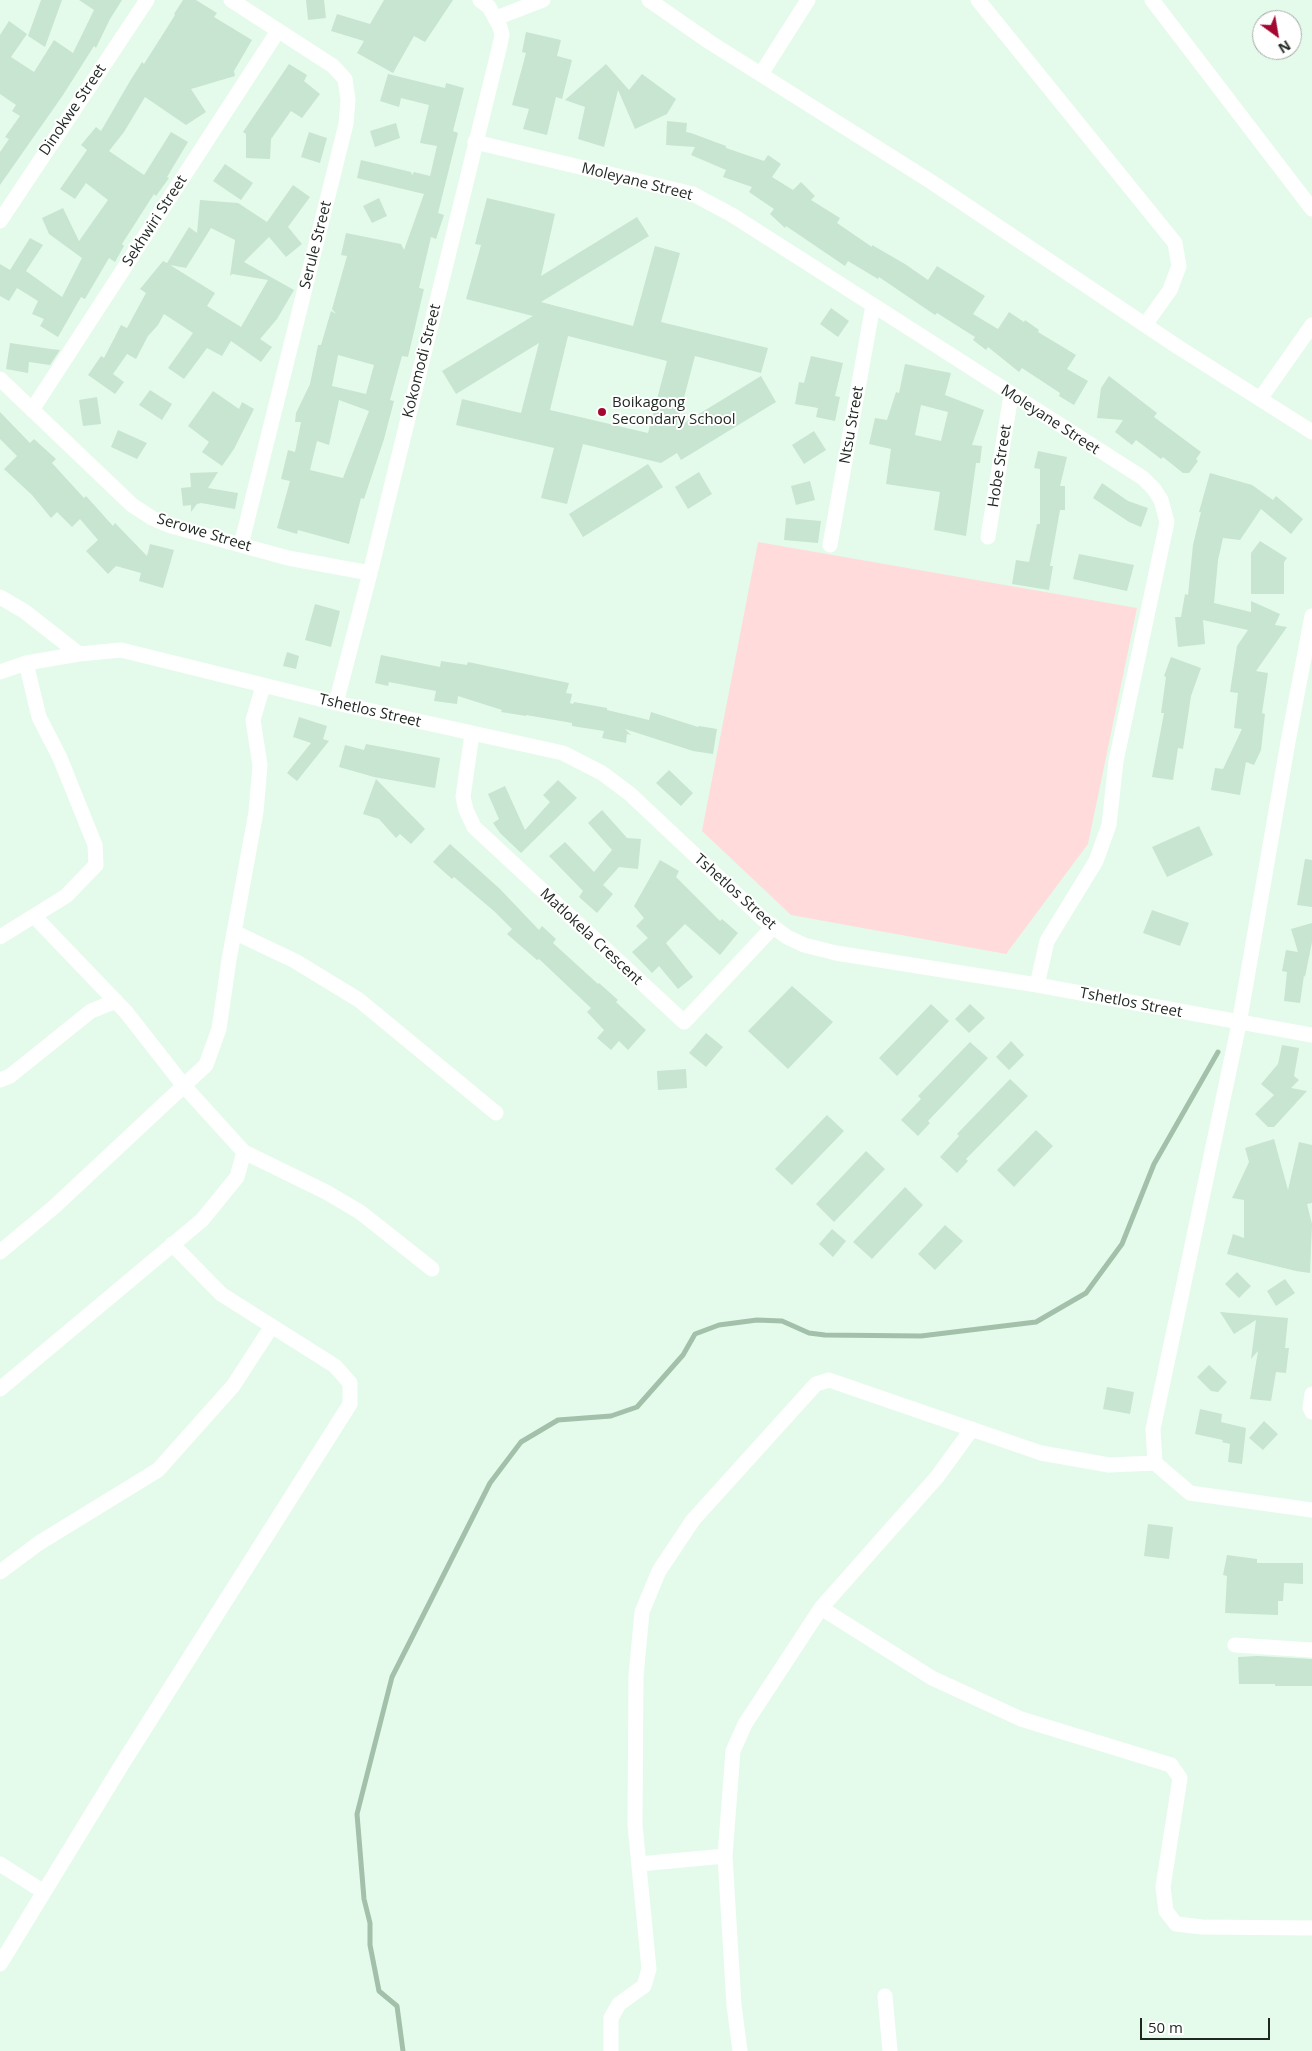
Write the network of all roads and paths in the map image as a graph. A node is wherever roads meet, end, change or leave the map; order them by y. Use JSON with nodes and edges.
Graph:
{"nodes":[{"id":1,"x":147,"y":0,"type":"edge"},
{"id":2,"x":231,"y":0,"type":"edge"},
{"id":3,"x":480,"y":0,"type":"edge"},
{"id":4,"x":543,"y":0,"type":"edge"},
{"id":5,"x":649,"y":0,"type":"edge"},
{"id":6,"x":808,"y":0,"type":"edge"},
{"id":7,"x":978,"y":0,"type":"edge"},
{"id":8,"x":1152,"y":0,"type":"edge"},
{"id":9,"x":496,"y":18,"type":"junction"},
{"id":10,"x":278,"y":31,"type":"junction"},
{"id":11,"x":761,"y":74,"type":"junction"},
{"id":12,"x":475,"y":142,"type":"junction"},
{"id":13,"x":1312,"y":209,"type":"edge"},
{"id":14,"x":0,"y":221,"type":"edge"},
{"id":15,"x":873,"y":305,"type":"junction"},
{"id":16,"x":1145,"y":324,"type":"junction"},
{"id":17,"x":1312,"y":325,"type":"edge"},
{"id":18,"x":0,"y":379,"type":"edge"},
{"id":19,"x":1011,"y":395,"type":"junction"},
{"id":20,"x":1260,"y":399,"type":"junction"},
{"id":21,"x":32,"y":410,"type":"junction"},
{"id":22,"x":1312,"y":432,"type":"edge"},
{"id":23,"x":988,"y":537,"type":"dead end"},
{"id":24,"x":241,"y":545,"type":"junction"},
{"id":25,"x":830,"y":545,"type":"dead end"},
{"id":26,"x":370,"y":573,"type":"junction"},
{"id":27,"x":0,"y":597,"type":"edge"},
{"id":28,"x":1312,"y":616,"type":"edge"},
{"id":29,"x":1310,"y":638,"type":"edge"},
{"id":30,"x":79,"y":654,"type":"junction"},
{"id":31,"x":26,"y":663,"type":"junction"},
{"id":32,"x":0,"y":672,"type":"edge"},
{"id":33,"x":263,"y":686,"type":"junction"},
{"id":34,"x":336,"y":703,"type":"junction"},
{"id":35,"x":472,"y":734,"type":"junction"},
{"id":36,"x":34,"y":916,"type":"junction"},
{"id":37,"x":773,"y":927,"type":"junction"},
{"id":38,"x":234,"y":932,"type":"junction"},
{"id":39,"x":0,"y":937,"type":"edge"},
{"id":40,"x":1037,"y":986,"type":"junction"},
{"id":41,"x":116,"y":1001,"type":"junction"},
{"id":42,"x":1239,"y":1024,"type":"junction"},
{"id":43,"x":1312,"y":1035,"type":"edge"},
{"id":44,"x":0,"y":1080,"type":"edge"},
{"id":45,"x":184,"y":1086,"type":"junction"},
{"id":46,"x":496,"y":1113,"type":"dead end"},
{"id":47,"x":244,"y":1152,"type":"junction"},
{"id":48,"x":172,"y":1244,"type":"junction"},
{"id":49,"x":0,"y":1252,"type":"edge"},
{"id":50,"x":432,"y":1268,"type":"dead end"},
{"id":51,"x":272,"y":1326,"type":"junction"},
{"id":52,"x":0,"y":1389,"type":"edge"},
{"id":53,"x":1312,"y":1394,"type":"edge"},
{"id":54,"x":1312,"y":1412,"type":"edge"},
{"id":55,"x":972,"y":1429,"type":"junction"},
{"id":56,"x":1155,"y":1463,"type":"junction"},
{"id":57,"x":1312,"y":1510,"type":"edge"},
{"id":58,"x":0,"y":1572,"type":"edge"},
{"id":59,"x":822,"y":1608,"type":"junction"},
{"id":60,"x":1235,"y":1645,"type":"dead end"},
{"id":61,"x":1312,"y":1650,"type":"edge"},
{"id":62,"x":724,"y":1856,"type":"junction"},
{"id":63,"x":0,"y":1864,"type":"edge"},
{"id":64,"x":638,"y":1864,"type":"junction"},
{"id":65,"x":44,"y":1892,"type":"junction"},
{"id":66,"x":1312,"y":1928,"type":"edge"},
{"id":67,"x":0,"y":1964,"type":"edge"},
{"id":68,"x":885,"y":1996,"type":"dead end"},
{"id":69,"x":611,"y":2051,"type":"edge"},
{"id":70,"x":740,"y":2051,"type":"edge"},
{"id":71,"x":890,"y":2051,"type":"edge"}],
"edges":[{"from":1,"to":14,"type":"street","name":"Dinokwe Street"},
{"from":2,"to":10,"type":"street","name":"Serule Street"},
{"from":3,"to":9,"type":"street"},
{"from":4,"to":9,"type":"street"},
{"from":5,"to":11,"type":"street"},
{"from":6,"to":11,"type":"street"},
{"from":7,"to":16,"type":"street"},
{"from":8,"to":13,"type":"street"},
{"from":9,"to":12,"type":"street","name":"Kokomodi Street"},
{"from":10,"to":21,"type":"street","name":"Sekhwiri Street"},
{"from":10,"to":24,"type":"street","name":"Serule Street"},
{"from":11,"to":16,"type":"street"},
{"from":12,"to":15,"type":"street","name":"Moleyane Street"},
{"from":12,"to":26,"type":"street","name":"Kokomodi Street"},
{"from":15,"to":19,"type":"street","name":"Moleyane Street"},
{"from":15,"to":25,"type":"street","name":"Ntsu Street"},
{"from":16,"to":20,"type":"street"},
{"from":17,"to":20,"type":"street"},
{"from":18,"to":21,"type":"street","name":"Serowe Street"},
{"from":19,"to":23,"type":"street","name":"Hobe Street"},
{"from":19,"to":40,"type":"street","name":"Moleyane Street"},
{"from":20,"to":22,"type":"street"},
{"from":21,"to":24,"type":"street","name":"Serowe Street"},
{"from":24,"to":26,"type":"street","name":"Serowe Street"},
{"from":26,"to":34,"type":"street","name":"Kokomodi Street"},
{"from":27,"to":30,"type":"street"},
{"from":28,"to":29,"type":"street"},
{"from":29,"to":42,"type":"street"},
{"from":30,"to":31,"type":"street","name":"Tshetlos Street"},
{"from":30,"to":33,"type":"street","name":"Tshetlos Street"},
{"from":31,"to":32,"type":"street","name":"Tshetlos Street"},
{"from":31,"to":36,"type":"street"},
{"from":33,"to":34,"type":"street","name":"Tshetlos Street"},
{"from":33,"to":38,"type":"street"},
{"from":34,"to":35,"type":"street","name":"Tshetlos Street"},
{"from":35,"to":37,"type":"street","name":"Tshetlos Street"},
{"from":35,"to":37,"type":"street","name":"Matlokela Crescent"},
{"from":36,"to":39,"type":"street"},
{"from":36,"to":41,"type":"street"},
{"from":37,"to":40,"type":"street","name":"Tshetlos Street"},
{"from":38,"to":45,"type":"street"},
{"from":38,"to":46,"type":"street"},
{"from":40,"to":42,"type":"street","name":"Tshetlos Street"},
{"from":41,"to":44,"type":"street"},
{"from":41,"to":45,"type":"street"},
{"from":42,"to":43,"type":"street","name":"Tshetlos Street"},
{"from":42,"to":56,"type":"street"},
{"from":45,"to":47,"type":"street"},
{"from":45,"to":49,"type":"street"},
{"from":47,"to":48,"type":"street"},
{"from":47,"to":50,"type":"street"},
{"from":48,"to":51,"type":"street"},
{"from":48,"to":52,"type":"street"},
{"from":51,"to":58,"type":"street"},
{"from":51,"to":65,"type":"street"},
{"from":53,"to":54,"type":"street"},
{"from":55,"to":56,"type":"street"},
{"from":55,"to":59,"type":"street"},
{"from":55,"to":64,"type":"street"},
{"from":56,"to":57,"type":"street"},
{"from":59,"to":62,"type":"street"},
{"from":59,"to":66,"type":"street"},
{"from":60,"to":61,"type":"street"},
{"from":62,"to":64,"type":"street"},
{"from":62,"to":70,"type":"street"},
{"from":63,"to":65,"type":"street"},
{"from":64,"to":69,"type":"street"},
{"from":65,"to":67,"type":"street"},
{"from":68,"to":71,"type":"street"}]}
